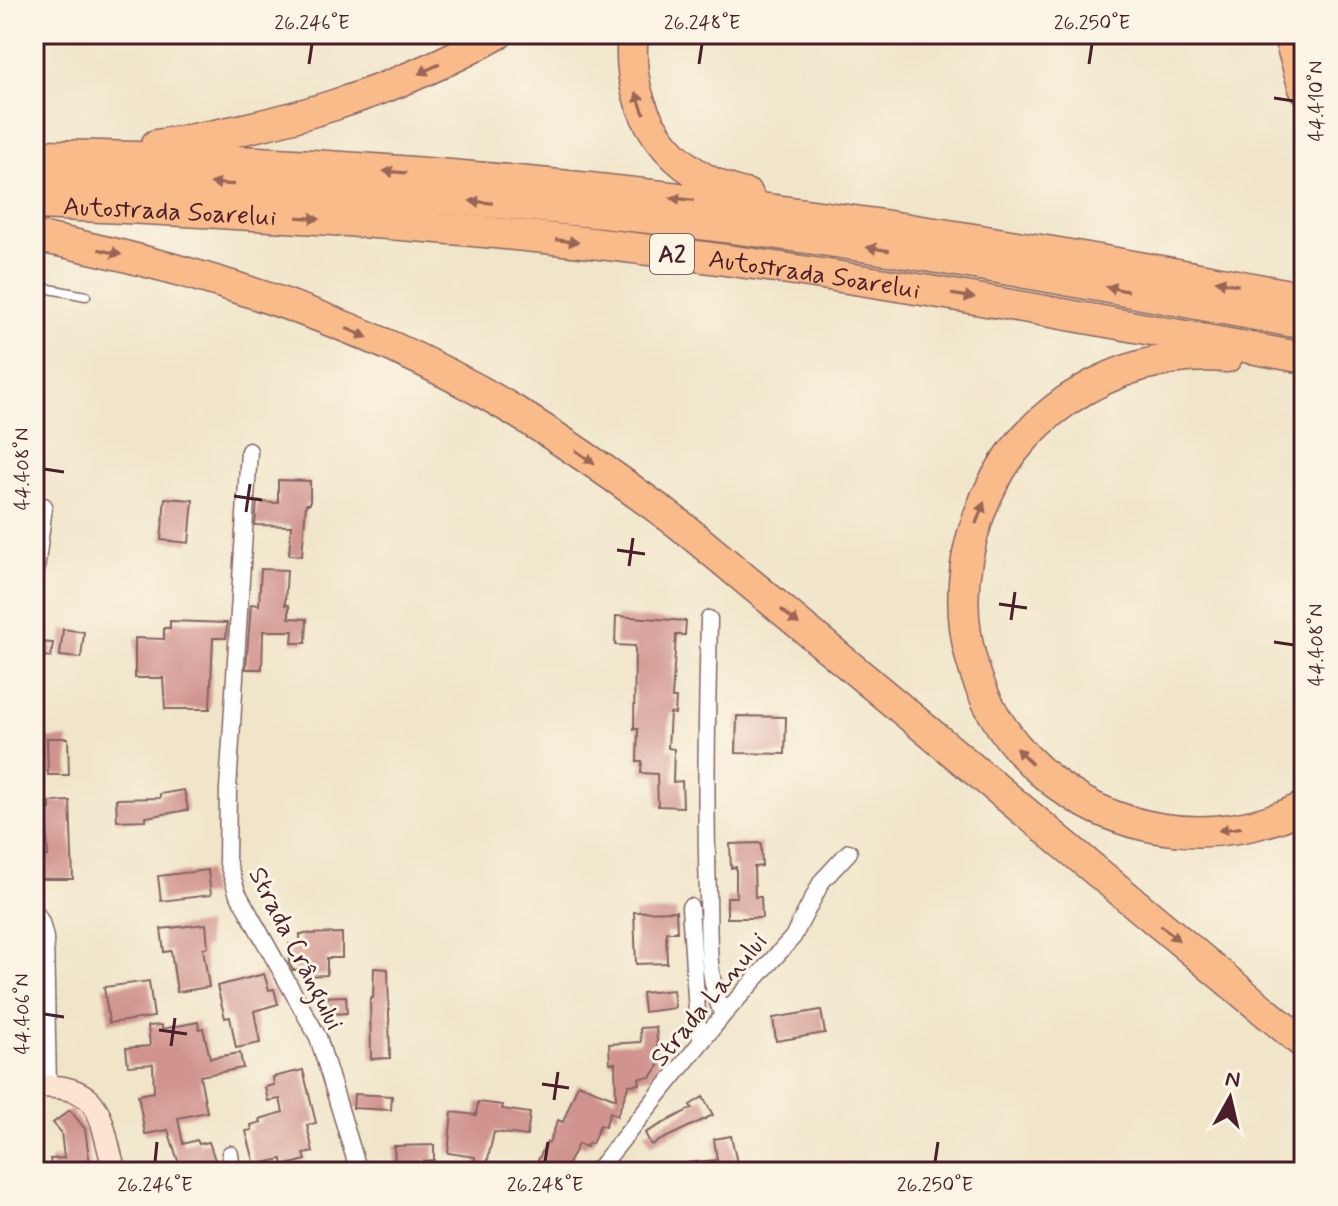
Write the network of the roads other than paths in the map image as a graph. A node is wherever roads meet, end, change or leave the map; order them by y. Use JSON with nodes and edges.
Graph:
{"nodes":[{"id":1,"x":498,"y":34,"type":"edge"},
{"id":2,"x":633,"y":34,"type":"edge"},
{"id":3,"x":1288,"y":34,"type":"edge"},
{"id":4,"x":1304,"y":88,"type":"edge"},
{"id":5,"x":34,"y":155,"type":"edge"},
{"id":6,"x":86,"y":156,"type":"junction"},
{"id":7,"x":34,"y":177,"type":"edge"},
{"id":8,"x":34,"y":204,"type":"edge"},
{"id":9,"x":870,"y":223,"type":"junction"},
{"id":10,"x":34,"y":236,"type":"edge"},
{"id":11,"x":34,"y":286,"type":"edge"},
{"id":12,"x":86,"y":296,"type":"dead end"},
{"id":13,"x":1304,"y":298,"type":"edge"},
{"id":14,"x":1304,"y":324,"type":"edge"},
{"id":15,"x":1304,"y":358,"type":"edge"},
{"id":16,"x":1304,"y":364,"type":"edge"},
{"id":17,"x":249,"y":451,"type":"dead end"},
{"id":18,"x":44,"y":506,"type":"dead end"},
{"id":19,"x":34,"y":586,"type":"edge"},
{"id":20,"x":709,"y":619,"type":"dead end"},
{"id":21,"x":1304,"y":807,"type":"edge"},
{"id":22,"x":849,"y":852,"type":"dead end"},
{"id":23,"x":690,"y":907,"type":"dead end"},
{"id":24,"x":34,"y":910,"type":"edge"},
{"id":25,"x":723,"y":1015,"type":"junction"},
{"id":26,"x":702,"y":1041,"type":"junction"},
{"id":27,"x":1304,"y":1044,"type":"edge"},
{"id":28,"x":41,"y":1086,"type":"edge"},
{"id":29,"x":230,"y":1154,"type":"dead end"},
{"id":30,"x":115,"y":1172,"type":"edge"},
{"id":31,"x":232,"y":1172,"type":"edge"},
{"id":32,"x":359,"y":1172,"type":"edge"},
{"id":33,"x":596,"y":1172,"type":"edge"}],
"edges":[{"from":1,"to":6,"type":"highway","one_way":true},
{"from":9,"to":2,"type":"highway","one_way":true},
{"from":3,"to":4,"type":"highway"},
{"from":5,"to":6,"type":"highway"},
{"from":9,"to":6,"type":"highway","one_way":true},
{"from":14,"to":7,"type":"highway","name":"Autostrada Soarelui","number":"A2","one_way":true},
{"from":8,"to":15,"type":"highway","name":"Autostrada Soarelui","number":"A2","one_way":true},
{"from":13,"to":9,"type":"highway","one_way":true},
{"from":10,"to":27,"type":"highway","one_way":true},
{"from":11,"to":12,"type":"lane"},
{"from":21,"to":16,"type":"highway","one_way":true},
{"from":17,"to":32,"type":"street","name":"Strada Crângului"},
{"from":18,"to":19,"type":"street"},
{"from":20,"to":25,"type":"street"},
{"from":22,"to":25,"type":"street","name":"Strada Lanului"},
{"from":23,"to":26,"type":"street"},
{"from":24,"to":28,"type":"street"},
{"from":25,"to":26,"type":"street","name":"Strada Lanului"},
{"from":26,"to":33,"type":"street","name":"Strada Lanului"},
{"from":28,"to":30,"type":"street"},
{"from":29,"to":31,"type":"street"}]}
